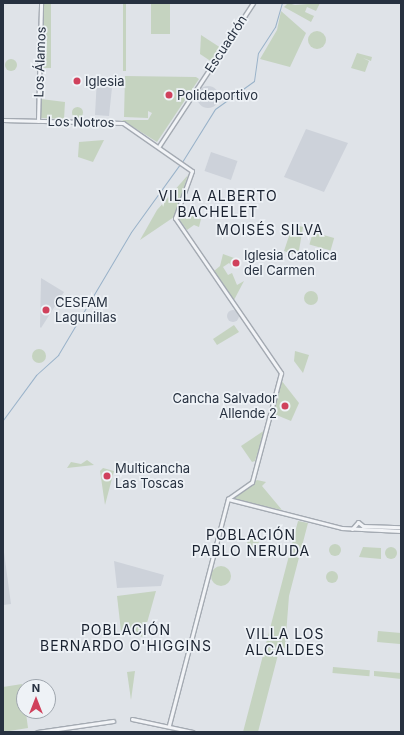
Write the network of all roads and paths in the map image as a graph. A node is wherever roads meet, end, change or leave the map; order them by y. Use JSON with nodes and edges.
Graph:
{"nodes":[{"id":1,"x":41,"y":3,"type":"edge"},
{"id":2,"x":253,"y":3,"type":"edge"},
{"id":3,"x":3,"y":120,"type":"edge"},
{"id":4,"x":38,"y":121,"type":"junction"},
{"id":5,"x":160,"y":146,"type":"junction"},
{"id":6,"x":228,"y":499,"type":"junction"},
{"id":7,"x":401,"y":527,"type":"edge"},
{"id":8,"x":352,"y":529,"type":"junction"},
{"id":9,"x":401,"y":531,"type":"edge"},
{"id":10,"x":132,"y":719,"type":"dead end"},
{"id":11,"x":114,"y":721,"type":"dead end"},
{"id":12,"x":169,"y":725,"type":"junction"},
{"id":13,"x":37,"y":732,"type":"edge"},
{"id":14,"x":193,"y":732,"type":"edge"}],
"edges":[{"from":1,"to":4,"type":"street","name":"Los Álamos"},
{"from":2,"to":5,"type":"street","name":"Escuadrón"},
{"from":3,"to":4,"type":"street","name":"Los Notros"},
{"from":4,"to":5,"type":"street","name":"Los Notros"},
{"from":5,"to":6,"type":"street","name":"Los Notros"},
{"from":6,"to":8,"type":"street"},
{"from":6,"to":12,"type":"street"},
{"from":7,"to":8,"type":"street"},
{"from":8,"to":9,"type":"street"},
{"from":10,"to":12,"type":"street"},
{"from":11,"to":13,"type":"street"},
{"from":12,"to":14,"type":"street"}]}
